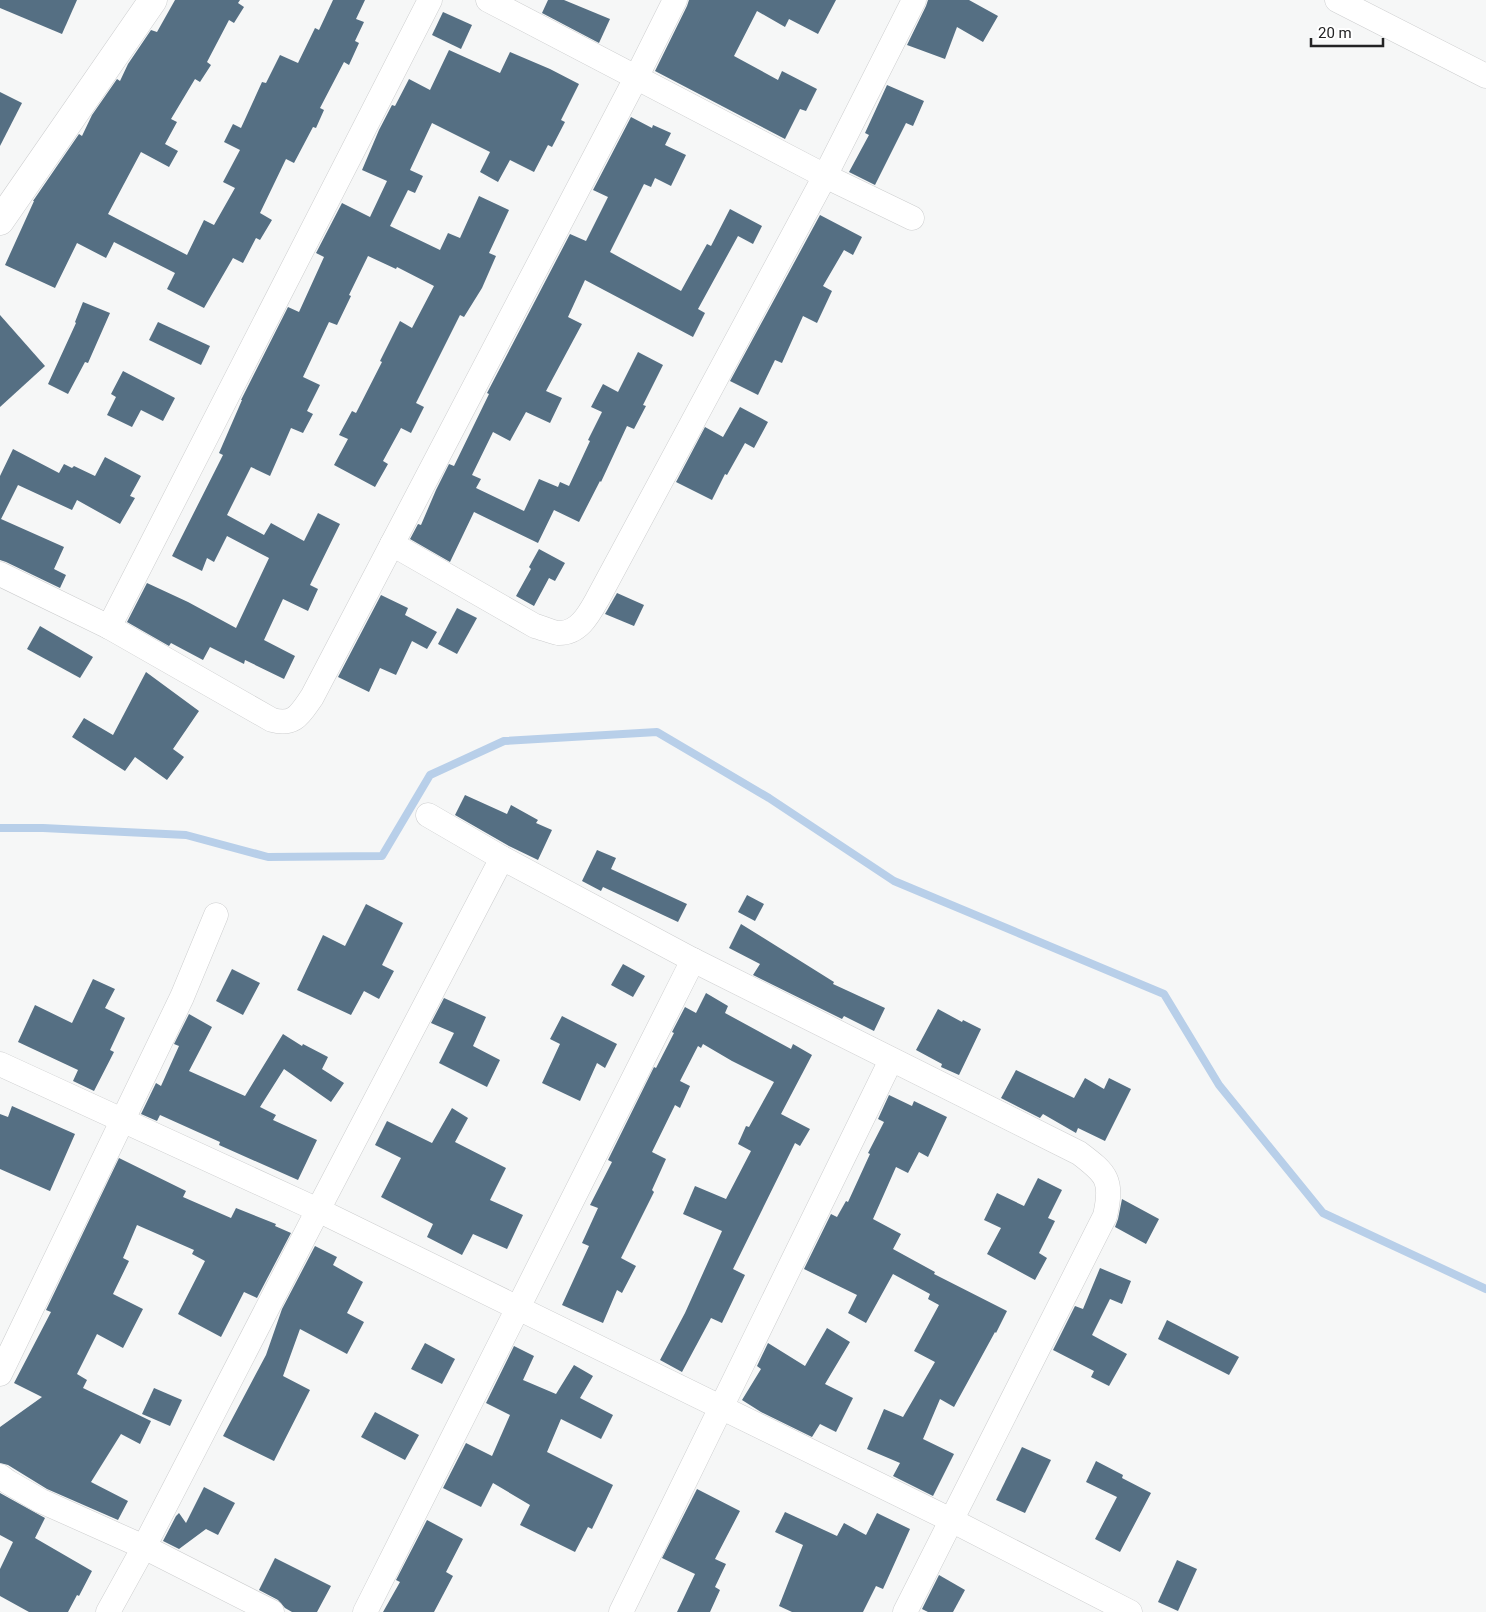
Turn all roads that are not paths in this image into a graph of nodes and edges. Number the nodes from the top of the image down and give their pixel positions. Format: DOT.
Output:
graph roads {
  1 [pos="154,0"];
  2 [pos="430,0"];
  3 [pos="488,0"];
  4 [pos="675,0"];
  5 [pos="914,0"];
  6 [pos="1338,0"];
  7 [pos="637,76"];
  8 [pos="1486,76"];
  9 [pos="825,176"];
  10 [pos="912,218"];
  11 [pos="0,221"];
  12 [pos="392,544"];
  13 [pos="0,574"];
  14 [pos="109,627"];
  15 [pos="428,815"];
  16 [pos="502,858"];
  17 [pos="216,914"];
  18 [pos="693,960"];
  19 [pos="891,1060"];
  20 [pos="0,1064"];
  21 [pos="123,1122"];
  22 [pos="318,1210"];
  23 [pos="518,1308"];
  24 [pos="0,1374"];
  25 [pos="722,1406"];
  26 [pos="0,1476"];
  27 [pos="951,1520"];
  28 [pos="144,1548"];
  29 [pos="108,1612"];
  30 [pos="272,1612"];
  31 [pos="365,1612"];
  32 [pos="621,1612"];
  33 [pos="905,1612"];
  34 [pos="1130,1612"];
  1 -- 11 [label="main road"];
  2 -- 14 [label="street"];
  3 -- 7 [label="street"];
  4 -- 7 [label="street"];
  5 -- 9 [label="street"];
  6 -- 8 [label="street"];
  7 -- 9 [label="street"];
  7 -- 12 [label="street"];
  9 -- 10 [label="street"];
  9 -- 12 [label="street"];
  12 -- 14 [label="street"];
  13 -- 14 [label="street"];
  15 -- 16 [label="street"];
  16 -- 18 [label="street"];
  16 -- 22 [label="street"];
  17 -- 21 [label="street"];
  18 -- 19 [label="street"];
  18 -- 23 [label="street"];
  19 -- 25 [label="street"];
  19 -- 27 [label="street"];
  20 -- 21 [label="street"];
  21 -- 22 [label="street"];
  21 -- 24 [label="street"];
  22 -- 23 [label="street"];
  22 -- 28 [label="street"];
  23 -- 25 [label="street"];
  23 -- 31 [label="street"];
  25 -- 27 [label="street"];
  25 -- 32 [label="street"];
  26 -- 28 [label="street"];
  27 -- 33 [label="street"];
  27 -- 34 [label="street"];
  28 -- 29 [label="street"];
  28 -- 30 [label="street"];
}
